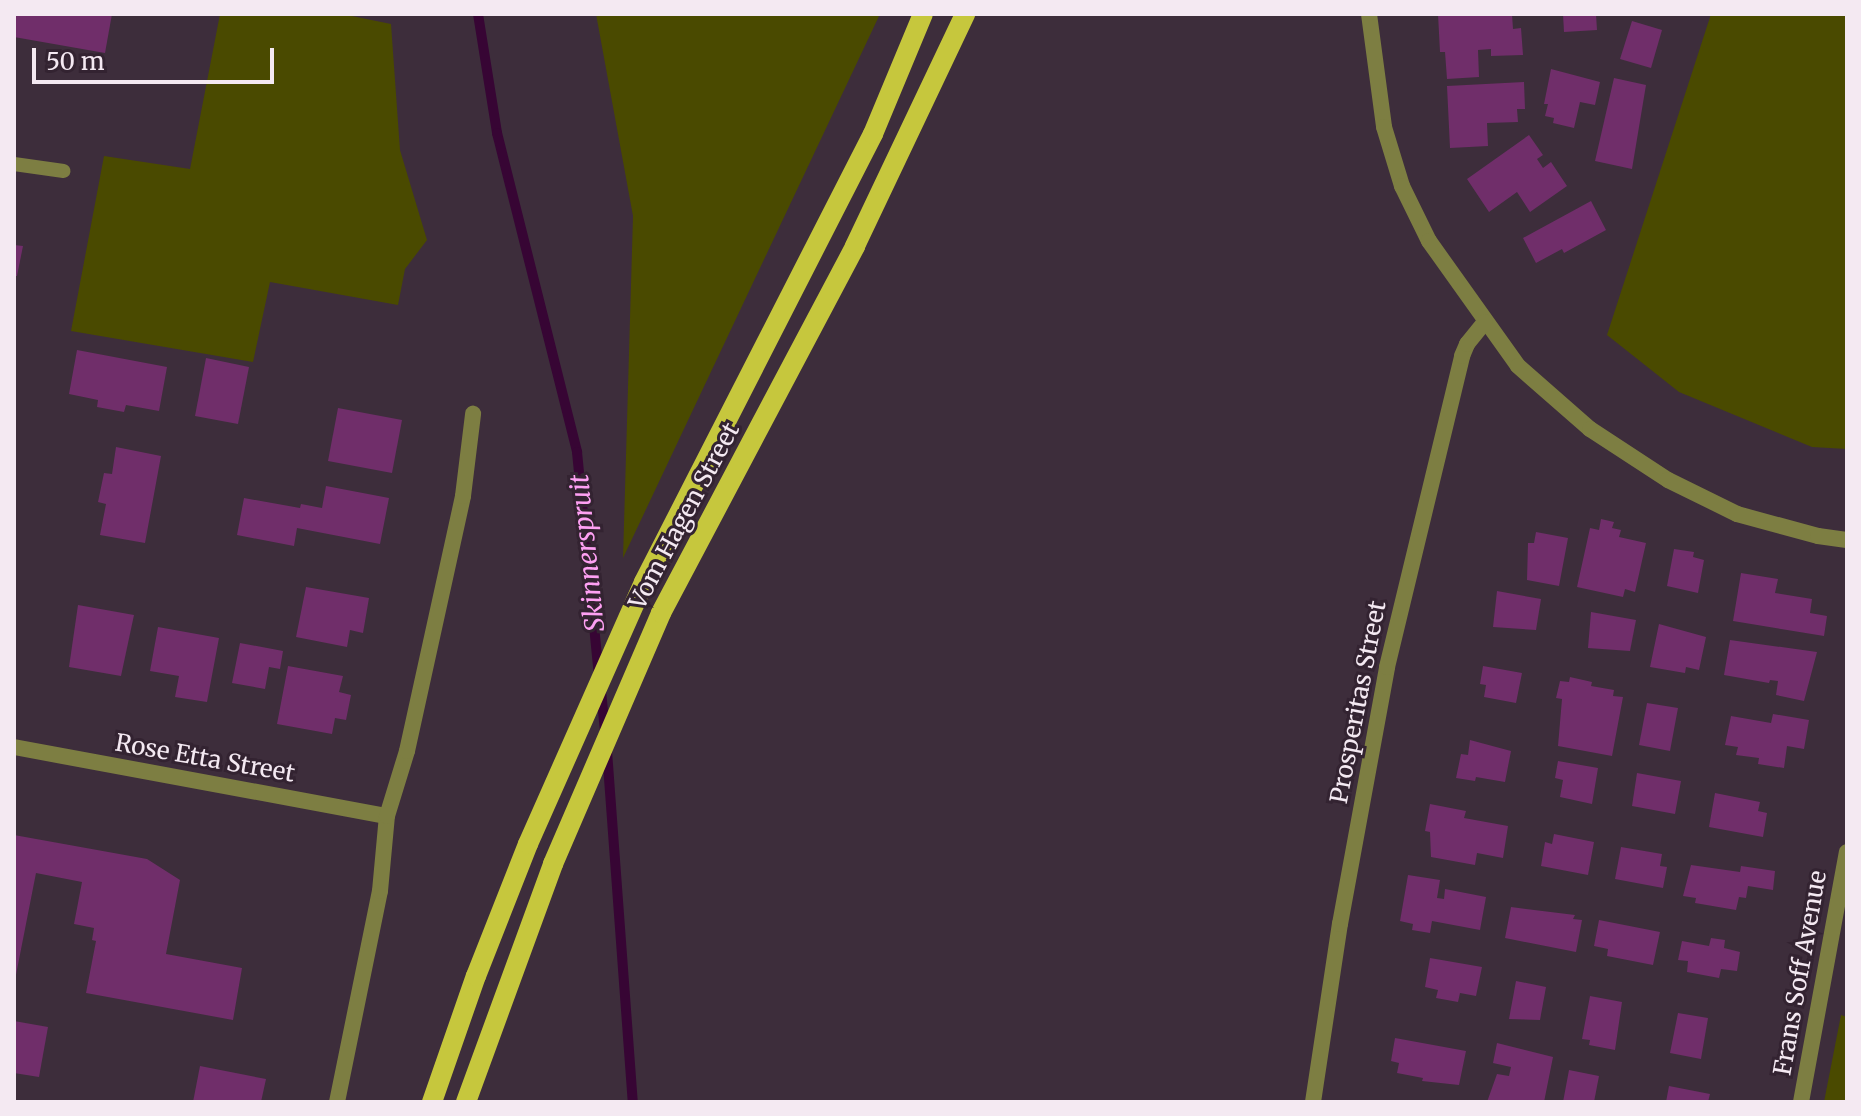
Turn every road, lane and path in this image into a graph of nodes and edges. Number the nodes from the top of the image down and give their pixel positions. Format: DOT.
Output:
graph roads {
  1 [pos="923,14"];
  2 [pos="965,14"];
  3 [pos="1369,14"];
  4 [pos="14,164"];
  5 [pos="64,171"];
  6 [pos="1485,322"];
  7 [pos="473,414"];
  8 [pos="1847,540"];
  9 [pos="14,747"];
  10 [pos="387,816"];
  11 [pos="1847,852"];
  12 [pos="1845,871"];
  13 [pos="337,1102"];
  14 [pos="432,1102"];
  15 [pos="466,1102"];
  16 [pos="1313,1102"];
  17 [pos="1801,1102"];
  1 -- 14 [label="main road, Vom Hagen Street"];
  2 -- 15 [label="main road, Vom Hagen Street"];
  3 -- 6 [label="street"];
  4 -- 5 [label="lane"];
  6 -- 8 [label="street"];
  6 -- 16 [label="street, Prosperitas Street"];
  7 -- 10 [label="street"];
  9 -- 10 [label="street, Rose Etta Street"];
  10 -- 13 [label="street"];
  11 -- 12 [label="street, Frans Soff Avenue"];
  12 -- 17 [label="street, Frans Soff Avenue"];
}
